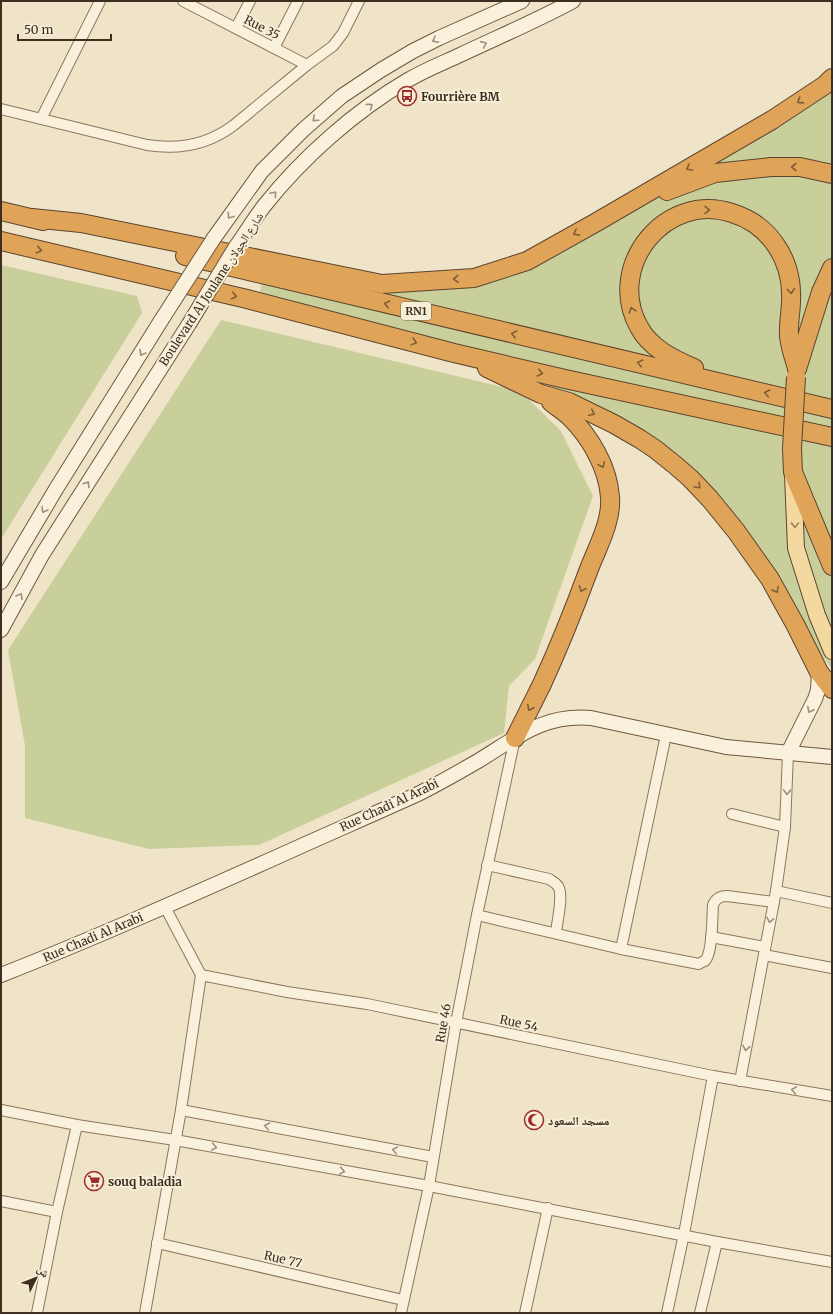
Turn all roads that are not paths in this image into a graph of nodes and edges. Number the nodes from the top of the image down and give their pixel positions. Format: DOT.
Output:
graph roads {
  1 [pos="100,1"];
  2 [pos="183,1"];
  3 [pos="250,1"];
  4 [pos="298,1"];
  5 [pos="359,1"];
  6 [pos="522,1"];
  7 [pos="573,1"];
  8 [pos="203,5"];
  9 [pos="236,28"];
  10 [pos="274,48"];
  11 [pos="307,65"];
  12 [pos="832,78"];
  13 [pos="1,109"];
  14 [pos="41,119"];
  15 [pos="832,174"];
  16 [pos="1,211"];
  17 [pos="32,218"];
  18 [pos="595,223"];
  19 [pos="1,241"];
  20 [pos="832,268"];
  21 [pos="454,352"];
  22 [pos="796,373"];
  23 [pos="739,387"];
  24 [pos="541,394"];
  25 [pos="832,409"];
  26 [pos="832,437"];
  27 [pos="792,472"];
  28 [pos="832,566"];
  29 [pos="1,582"];
  30 [pos="1,630"];
  31 [pos="832,651"];
  32 [pos="819,672"];
  33 [pos="832,689"];
  34 [pos="666,735"];
  35 [pos="515,738"];
  36 [pos="788,753"];
  37 [pos="832,757"];
  38 [pos="732,814"];
  39 [pos="785,827"];
  40 [pos="487,865"];
  41 [pos="776,891"];
  42 [pos="774,902"];
  43 [pos="832,903"];
  44 [pos="165,907"];
  45 [pos="477,915"];
  46 [pos="556,933"];
  47 [pos="711,937"];
  48 [pos="621,949"];
  49 [pos="764,951"];
  50 [pos="832,968"];
  51 [pos="1,975"];
  52 [pos="201,975"];
  53 [pos="456,1023"];
  54 [pos="713,1076"];
  55 [pos="740,1081"];
  56 [pos="832,1096"];
  57 [pos="1,1110"];
  58 [pos="181,1110"];
  59 [pos="76,1125"];
  60 [pos="176,1140"];
  61 [pos="433,1157"];
  62 [pos="429,1186"];
  63 [pos="1,1201"];
  64 [pos="548,1208"];
  65 [pos="57,1212"];
  66 [pos="684,1234"];
  67 [pos="717,1242"];
  68 [pos="157,1244"];
  69 [pos="832,1262"];
  70 [pos="403,1300"];
  71 [pos="37,1313"];
  72 [pos="144,1313"];
  73 [pos="401,1313"];
  74 [pos="525,1313"];
  75 [pos="667,1313"];
  76 [pos="700,1313"];
  1 -- 14 [label="street"];
  2 -- 8 [label="street, Rue 35"];
  3 -- 9 [label="street"];
  4 -- 10 [label="street"];
  5 -- 11 [label="street"];
  6 -- 29 [label="main road, Boulevard Al Joulane شارع الجولان, one-way, bridge"];
  30 -- 7 [label="main road, Boulevard Al Joulane شارع الجولان, one-way, bridge"];
  8 -- 9 [label="street, Rue 35"];
  9 -- 10 [label="street, Rue 35"];
  10 -- 11 [label="street, Rue 35"];
  11 -- 14 [label="street"];
  12 -- 18 [label="highway, one-way"];
  13 -- 14 [label="street"];
  15 -- 18 [label="highway, one-way"];
  16 -- 17 [label="highway, RN1"];
  18 -- 17 [label="highway, one-way"];
  23 -- 17 [label="highway, RN1, one-way"];
  19 -- 21 [label="highway, one-way"];
  20 -- 22 [label="highway"];
  21 -- 24 [label="highway"];
  21 -- 26 [label="highway, one-way"];
  23 -- 22 [label="highway, one-way"];
  22 -- 27 [label="highway, bridge"];
  25 -- 23 [label="highway, RN1, one-way"];
  24 -- 32 [label="highway, one-way"];
  24 -- 35 [label="highway, one-way"];
  27 -- 28 [label="highway"];
  27 -- 31 [label="main road, one-way"];
  32 -- 33 [label="highway"];
  32 -- 36 [label="main road, one-way"];
  34 -- 35 [label="main road, Rue Chadi Al Arabi"];
  34 -- 36 [label="main road, Rue Chadi Al Arabi"];
  34 -- 48 [label="street"];
  35 -- 40 [label="street, Rue 46"];
  35 -- 44 [label="main road, Rue Chadi Al Arabi"];
  36 -- 37 [label="main road, Rue Chadi Al Arabi"];
  36 -- 39 [label="street, one-way"];
  38 -- 39 [label="street"];
  39 -- 41 [label="street"];
  40 -- 45 [label="street, Rue 46"];
  40 -- 46 [label="street"];
  41 -- 42 [label="street"];
  41 -- 43 [label="street"];
  42 -- 47 [label="street"];
  42 -- 49 [label="street, one-way"];
  44 -- 51 [label="main road, Rue Chadi Al Arabi"];
  44 -- 52 [label="street"];
  45 -- 46 [label="street"];
  45 -- 53 [label="street, Rue 46"];
  46 -- 48 [label="street"];
  47 -- 48 [label="street"];
  47 -- 49 [label="street"];
  49 -- 50 [label="street"];
  49 -- 55 [label="street, one-way"];
  52 -- 53 [label="street, Rue 54"];
  52 -- 58 [label="street"];
  53 -- 54 [label="street, Rue 54"];
  53 -- 61 [label="street, Rue 46"];
  54 -- 55 [label="street, Rue 54"];
  54 -- 66 [label="street"];
  56 -- 55 [label="street, Rue 54, one-way"];
  57 -- 59 [label="street"];
  58 -- 60 [label="street"];
  61 -- 58 [label="street, one-way"];
  59 -- 60 [label="street"];
  59 -- 65 [label="street"];
  60 -- 62 [label="street, one-way"];
  60 -- 68 [label="street"];
  61 -- 62 [label="street, Rue 46"];
  62 -- 64 [label="street"];
  62 -- 70 [label="street, Rue 46"];
  63 -- 65 [label="street"];
  64 -- 66 [label="street"];
  64 -- 74 [label="street"];
  65 -- 71 [label="street"];
  66 -- 67 [label="street"];
  66 -- 75 [label="street"];
  67 -- 69 [label="street"];
  67 -- 76 [label="street"];
  68 -- 70 [label="street, Rue 77"];
  68 -- 72 [label="street"];
  70 -- 73 [label="street, Rue 46"];
}
